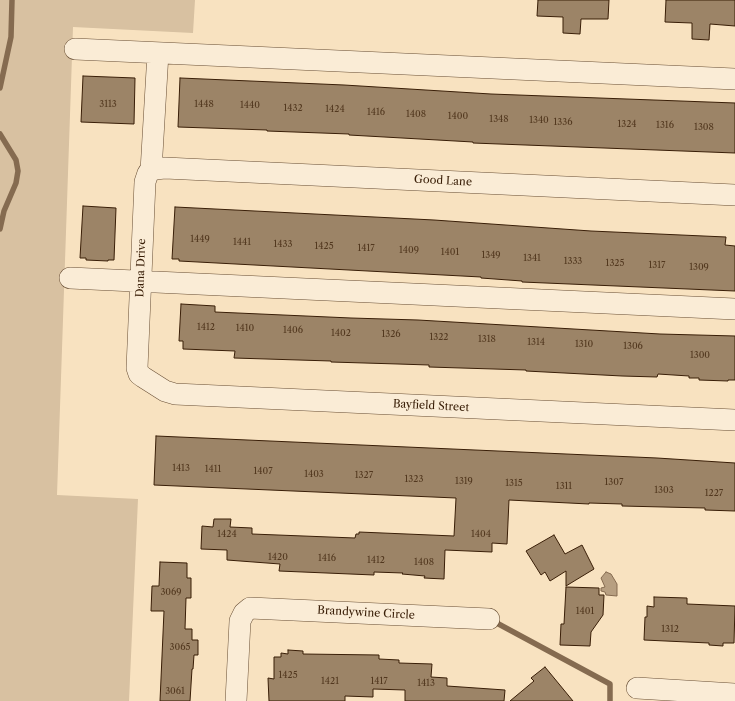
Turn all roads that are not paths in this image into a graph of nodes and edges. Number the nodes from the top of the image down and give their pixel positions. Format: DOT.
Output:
graph roads {
  1 [pos="75,49"];
  2 [pos="158,53"];
  3 [pos="735,79"];
  4 [pos="151,171"];
  5 [pos="735,195"];
  6 [pos="70,278"];
  7 [pos="140,282"];
  8 [pos="735,309"];
  9 [pos="137,368"];
  10 [pos="735,420"];
  11 [pos="489,619"];
  12 [pos="637,688"];
  13 [pos="735,694"];
  14 [pos="672,696"];
  15 [pos="236,701"];
  1 -- 2 [label="street"];
  2 -- 3 [label="street"];
  2 -- 4 [label="street, Dana Drive"];
  4 -- 5 [label="street, Good Lane"];
  4 -- 7 [label="street, Dana Drive"];
  6 -- 7 [label="street"];
  7 -- 8 [label="street"];
  7 -- 9 [label="street, Dana Drive"];
  9 -- 10 [label="street, Bayfield Street"];
  11 -- 15 [label="street, Brandywine Circle"];
  12 -- 14 [label="street"];
  13 -- 14 [label="street"];
}
